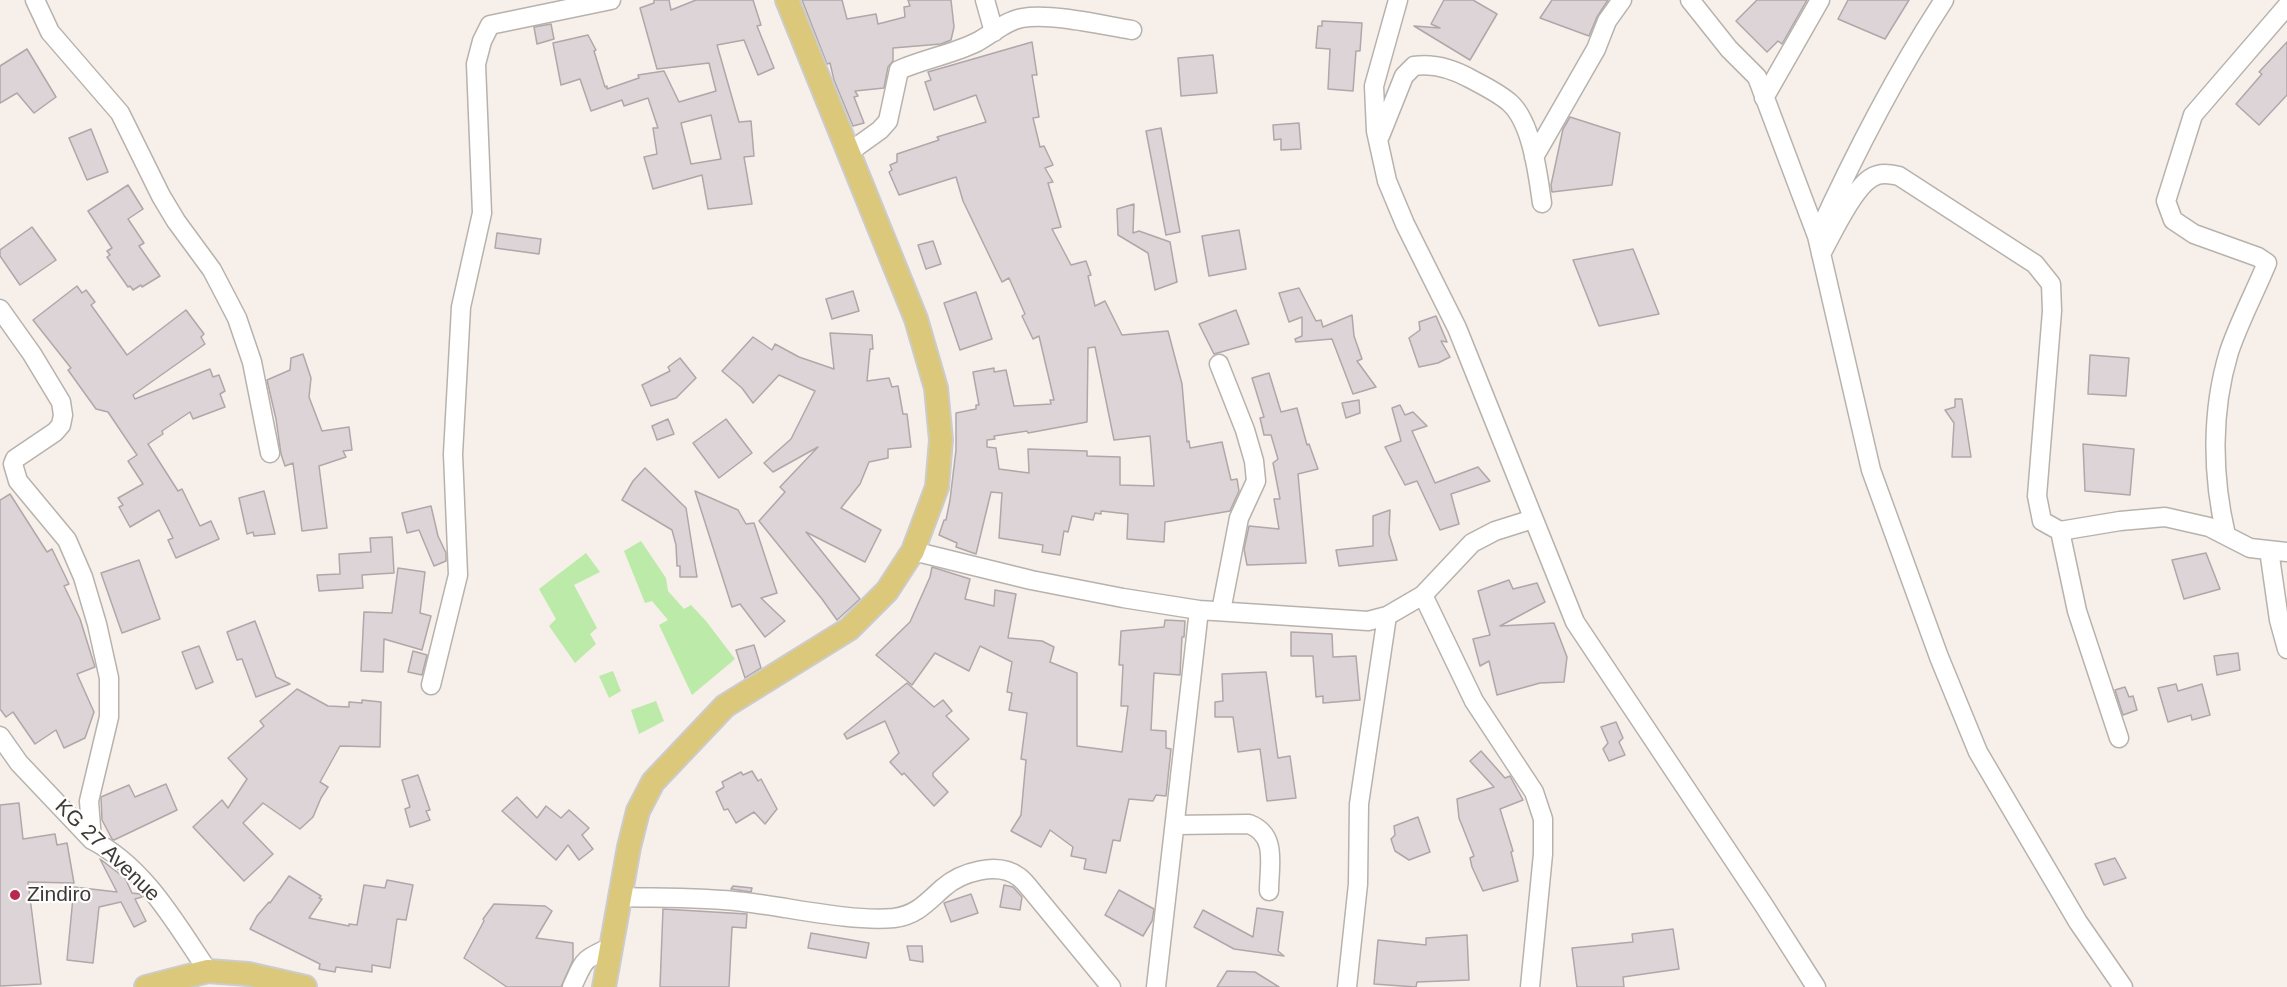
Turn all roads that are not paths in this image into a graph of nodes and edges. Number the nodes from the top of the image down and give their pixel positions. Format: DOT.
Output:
graph roads {
  1 [pos="35,0"];
  2 [pos="611,0"];
  3 [pos="787,0"];
  4 [pos="986,0"];
  5 [pos="1398,0"];
  6 [pos="1622,0"];
  7 [pos="1690,0"];
  8 [pos="1820,0"];
  9 [pos="1944,0"];
  10 [pos="2287,6"];
  11 [pos="1132,30"];
  12 [pos="994,32"];
  13 [pos="1764,98"];
  14 [pos="1378,140"];
  15 [pos="848,153"];
  16 [pos="1534,157"];
  17 [pos="1542,203"];
  18 [pos="1819,245"];
  19 [pos="0,309"];
  20 [pos="1219,364"];
  21 [pos="270,453"];
  22 [pos="1533,519"];
  23 [pos="2060,531"];
  24 [pos="2226,535"];
  25 [pos="913,551"];
  26 [pos="2278,551"];
  27 [pos="1423,595"];
  28 [pos="1199,610"];
  29 [pos="1221,611"];
  30 [pos="1388,616"];
  31 [pos="2287,649"];
  32 [pos="431,685"];
  33 [pos="0,736"];
  34 [pos="2119,738"];
  35 [pos="1175,825"];
  36 [pos="92,840"];
  37 [pos="1269,891"];
  38 [pos="621,897"];
  39 [pos="611,948"];
  40 [pos="208,971"];
  41 [pos="250,980"];
  42 [pos="146,987"];
  43 [pos="305,987"];
  44 [pos="572,987"];
  45 [pos="604,987"];
  46 [pos="1111,987"];
  47 [pos="1156,987"];
  48 [pos="1347,987"];
  49 [pos="1530,987"];
  50 [pos="1816,987"];
  51 [pos="2123,987"];
  1 -- 21 [label="street"];
  2 -- 32 [label="street"];
  3 -- 15 [label="main road"];
  4 -- 12 [label="street"];
  5 -- 14 [label="street"];
  6 -- 16 [label="street"];
  7 -- 13 [label="street"];
  8 -- 13 [label="street"];
  9 -- 18 [label="street"];
  10 -- 24 [label="street"];
  11 -- 12 [label="street"];
  12 -- 15 [label="street"];
  13 -- 18 [label="street"];
  14 -- 16 [label="street"];
  14 -- 22 [label="street"];
  15 -- 25 [label="main road"];
  16 -- 17 [label="street"];
  18 -- 23 [label="street"];
  18 -- 51 [label="street"];
  19 -- 36 [label="street"];
  20 -- 29 [label="street"];
  22 -- 27 [label="street"];
  22 -- 50 [label="street"];
  23 -- 24 [label="street"];
  23 -- 34 [label="street"];
  24 -- 26 [label="street"];
  25 -- 28 [label="street"];
  25 -- 38 [label="main road"];
  26 -- 31 [label="street"];
  27 -- 30 [label="street"];
  27 -- 49 [label="street"];
  28 -- 29 [label="street"];
  28 -- 35 [label="street"];
  29 -- 30 [label="street"];
  30 -- 48 [label="street"];
  33 -- 36 [label="street, KG 27 Avenue"];
  35 -- 37 [label="street"];
  35 -- 47 [label="street"];
  36 -- 40 [label="street, KG 27 Avenue"];
  38 -- 39 [label="main road"];
  38 -- 46 [label="street"];
  39 -- 44 [label="street"];
  39 -- 45 [label="main road"];
  40 -- 41 [label="main road"];
  40 -- 42 [label="main road"];
  41 -- 43 [label="main road"];
}
